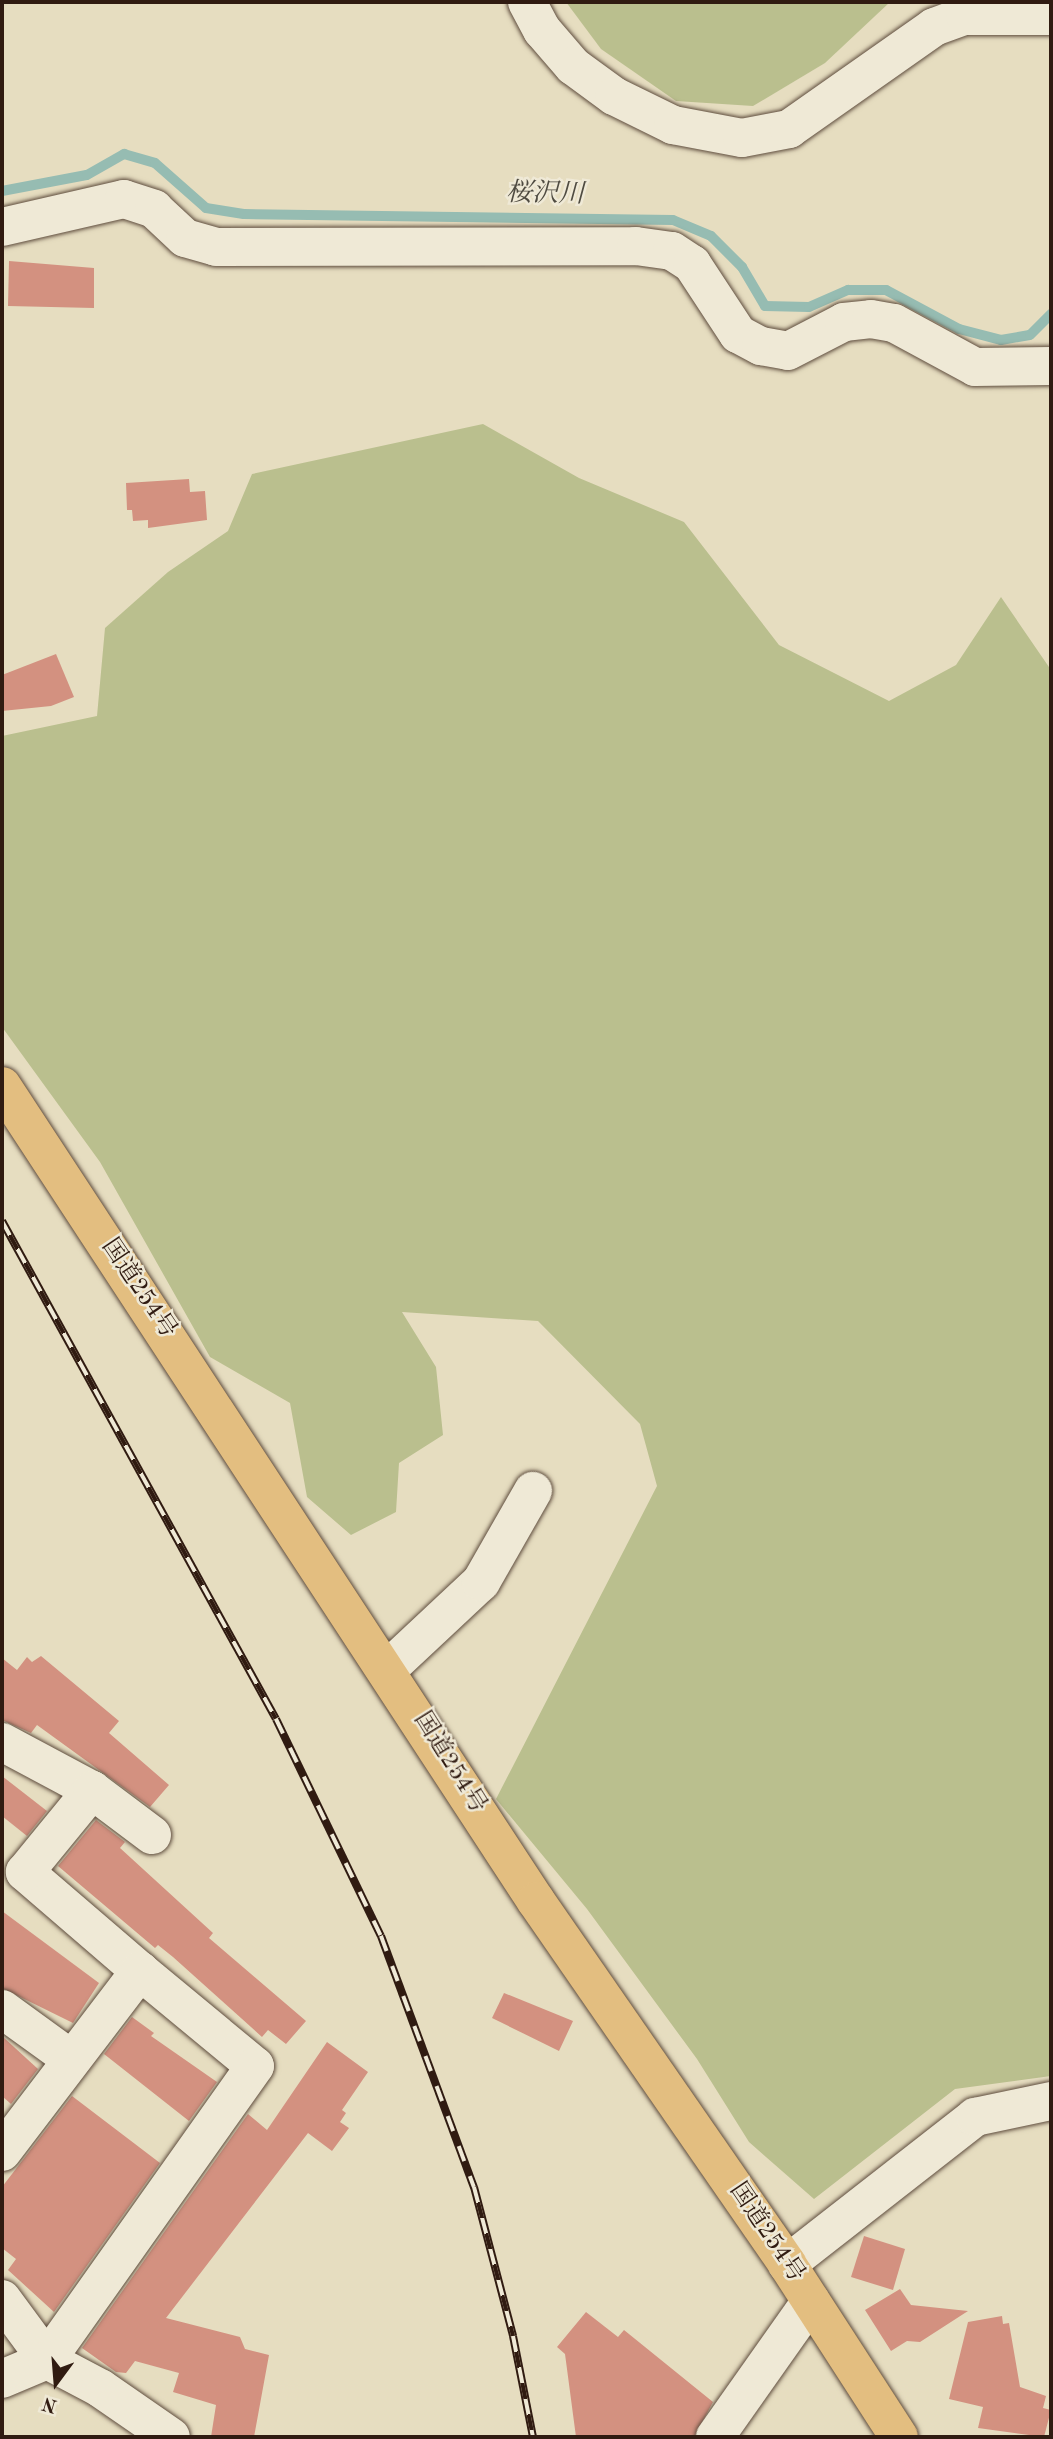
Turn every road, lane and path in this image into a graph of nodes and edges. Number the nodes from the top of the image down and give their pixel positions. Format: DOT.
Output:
graph roads {
  1 [pos="527,2"];
  2 [pos="1051,16"];
  3 [pos="2,227"];
  4 [pos="1051,366"];
  5 [pos="2,1087"];
  6 [pos="533,1491"];
  7 [pos="388,1669"];
  8 [pos="2,1742"];
  9 [pos="92,1790"];
  10 [pos="152,1835"];
  11 [pos="140,1971"];
  12 [pos="2,2009"];
  13 [pos="71,2059"];
  14 [pos="1051,2101"];
  15 [pos="2,2152"];
  16 [pos="787,2264"];
  17 [pos="2,2299"];
  18 [pos="811,2301"];
  19 [pos="47,2360"];
  20 [pos="2,2379"];
  21 [pos="172,2437"];
  22 [pos="715,2437"];
  23 [pos="899,2437"];
  1 -- 2 [label="street"];
  3 -- 4 [label="street"];
  5 -- 7 [label="highway, 国道254号"];
  6 -- 7 [label="street"];
  7 -- 16 [label="highway, 国道254号"];
  8 -- 9 [label="street"];
  9 -- 10 [label="street"];
  9 -- 11 [label="street"];
  11 -- 13 [label="street"];
  11 -- 19 [label="street"];
  12 -- 13 [label="street"];
  13 -- 15 [label="street"];
  14 -- 16 [label="street"];
  16 -- 18 [label="highway, 国道254号"];
  17 -- 19 [label="street"];
  18 -- 22 [label="street"];
  18 -- 23 [label="highway, 国道254号"];
  19 -- 20 [label="street"];
  19 -- 21 [label="street"];
}
